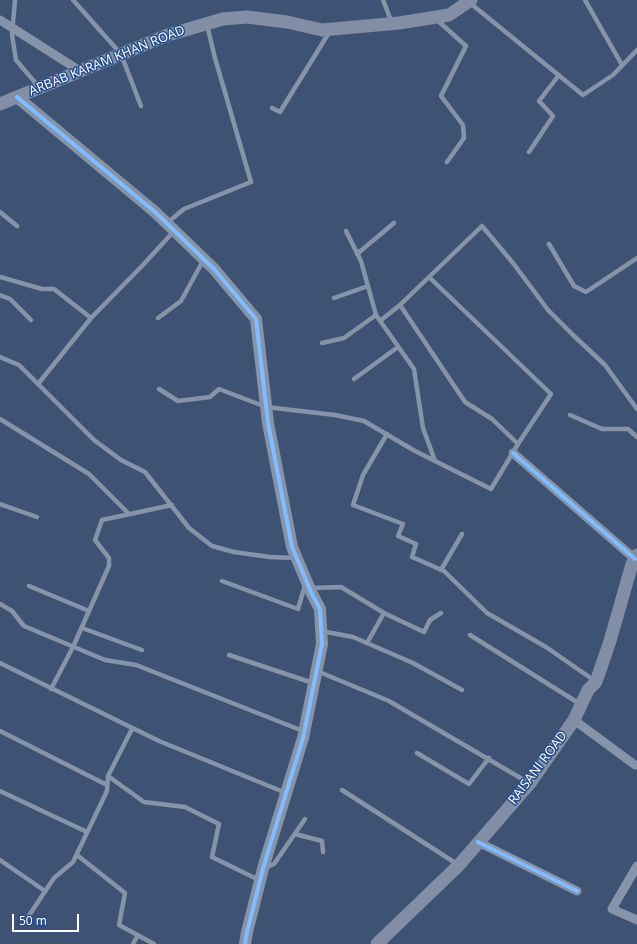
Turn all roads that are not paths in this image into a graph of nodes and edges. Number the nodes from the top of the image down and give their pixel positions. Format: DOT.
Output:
graph roads {
  1 [pos="15,0"];
  2 [pos="73,0"];
  3 [pos="383,0"];
  4 [pos="585,0"];
  5 [pos="470,1"];
  6 [pos="435,17"];
  7 [pos="0,20"];
  8 [pos="207,23"];
  9 [pos="392,24"];
  10 [pos="13,27"];
  11 [pos="331,30"];
  12 [pos="637,50"];
  13 [pos="121,54"];
  14 [pos="622,65"];
  15 [pos="80,71"];
  16 [pos="559,75"];
  17 [pos="39,88"];
  18 [pos="17,97"];
  19 [pos="0,104"];
  20 [pos="141,106"];
  21 [pos="272,108"];
  22 [pos="529,152"];
  23 [pos="447,162"];
  24 [pos="0,212"];
  25 [pos="394,223"];
  26 [pos="17,226"];
  27 [pos="170,227"];
  28 [pos="346,231"];
  29 [pos="549,244"];
  30 [pos="357,254"];
  31 [pos="637,258"];
  32 [pos="204,259"];
  33 [pos="0,277"];
  34 [pos="429,277"];
  35 [pos="368,286"];
  36 [pos="0,295"];
  37 [pos="334,298"];
  38 [pos="400,305"];
  39 [pos="376,315"];
  40 [pos="91,318"];
  41 [pos="158,318"];
  42 [pos="31,320"];
  43 [pos="380,321"];
  44 [pos="322,343"];
  45 [pos="398,347"];
  46 [pos="0,357"];
  47 [pos="354,379"];
  48 [pos="38,384"];
  49 [pos="159,389"];
  50 [pos="266,407"];
  51 [pos="637,409"];
  52 [pos="570,415"];
  53 [pos="0,419"];
  54 [pos="387,434"];
  55 [pos="637,437"];
  56 [pos="518,444"];
  57 [pos="513,453"];
  58 [pos="435,461"];
  59 [pos="0,504"];
  60 [pos="172,505"];
  61 [pos="129,514"];
  62 [pos="37,517"];
  63 [pos="462,534"];
  64 [pos="636,557"];
  65 [pos="296,558"];
  66 [pos="441,570"];
  67 [pos="222,581"];
  68 [pos="308,585"];
  69 [pos="29,586"];
  70 [pos="0,604"];
  71 [pos="89,611"];
  72 [pos="384,613"];
  73 [pos="441,613"];
  74 [pos="82,628"];
  75 [pos="322,631"];
  76 [pos="470,635"];
  77 [pos="368,643"];
  78 [pos="73,647"];
  79 [pos="142,650"];
  80 [pos="229,655"];
  81 [pos="0,663"];
  82 [pos="315,677"];
  83 [pos="596,682"];
  84 [pos="51,689"];
  85 [pos="462,690"];
  86 [pos="582,705"];
  87 [pos="574,720"];
  88 [pos="132,728"];
  89 [pos="0,731"];
  90 [pos="304,732"];
  91 [pos="417,753"];
  92 [pos="489,758"];
  93 [pos="635,765"];
  94 [pos="108,776"];
  95 [pos="530,783"];
  96 [pos="107,785"];
  97 [pos="342,790"];
  98 [pos="0,791"];
  99 [pos="286,793"];
  100 [pos="305,819"];
  101 [pos="87,832"];
  102 [pos="295,834"];
  103 [pos="478,842"];
  104 [pos="323,852"];
  105 [pos="77,855"];
  106 [pos="0,860"];
  107 [pos="459,865"];
  108 [pos="637,866"];
  109 [pos="261,875"];
  110 [pos="45,891"];
  111 [pos="577,891"];
  112 [pos="28,917"];
  113 [pos="637,920"];
  114 [pos="138,935"];
  115 [pos="133,944"];
  116 [pos="154,944"];
  117 [pos="245,944"];
  118 [pos="377,944"];
  1 -- 10 [label="lane"];
  2 -- 13 [label="lane"];
  3 -- 9 [label="lane"];
  4 -- 14 [label="lane"];
  5 -- 6 [label="main road, ARBAB KARAM KHAN ROAD"];
  5 -- 16 [label="lane"];
  6 -- 9 [label="main road, ARBAB KARAM KHAN ROAD"];
  6 -- 23 [label="lane"];
  7 -- 10 [label="street"];
  8 -- 11 [label="main road, ARBAB KARAM KHAN ROAD"];
  8 -- 13 [label="main road, ARBAB KARAM KHAN ROAD"];
  8 -- 27 [label="lane"];
  9 -- 11 [label="main road, ARBAB KARAM KHAN ROAD"];
  10 -- 15 [label="street"];
  10 -- 17 [label="lane"];
  11 -- 21 [label="lane"];
  12 -- 14 [label="lane"];
  13 -- 15 [label="main road, ARBAB KARAM KHAN ROAD"];
  13 -- 20 [label="lane"];
  14 -- 16 [label="lane"];
  15 -- 17 [label="main road, ARBAB KARAM KHAN ROAD"];
  16 -- 22 [label="lane"];
  17 -- 18 [label="main road, ARBAB KARAM KHAN ROAD"];
  18 -- 19 [label="main road, ARBAB KARAM KHAN ROAD"];
  18 -- 27 [label="street"];
  24 -- 26 [label="lane"];
  25 -- 30 [label="lane"];
  27 -- 32 [label="street"];
  27 -- 40 [label="lane"];
  28 -- 30 [label="lane"];
  29 -- 31 [label="lane"];
  30 -- 35 [label="lane"];
  32 -- 41 [label="lane"];
  32 -- 50 [label="street"];
  33 -- 40 [label="lane"];
  34 -- 38 [label="lane"];
  34 -- 51 [label="lane"];
  34 -- 56 [label="lane"];
  35 -- 37 [label="lane"];
  35 -- 39 [label="lane"];
  36 -- 42 [label="lane"];
  38 -- 43 [label="lane"];
  38 -- 56 [label="lane"];
  39 -- 43 [label="lane"];
  39 -- 44 [label="lane"];
  40 -- 48 [label="lane"];
  43 -- 45 [label="lane"];
  45 -- 47 [label="lane"];
  45 -- 58 [label="lane"];
  46 -- 48 [label="lane"];
  48 -- 60 [label="lane"];
  49 -- 50 [label="lane"];
  50 -- 54 [label="lane"];
  50 -- 65 [label="street"];
  52 -- 55 [label="lane"];
  53 -- 61 [label="lane"];
  54 -- 58 [label="lane"];
  54 -- 66 [label="lane"];
  56 -- 57 [label="lane"];
  57 -- 58 [label="lane"];
  57 -- 64 [label="street"];
  59 -- 62 [label="lane"];
  60 -- 61 [label="lane"];
  60 -- 65 [label="lane"];
  61 -- 71 [label="lane"];
  63 -- 66 [label="lane"];
  64 -- 83 [label="main road, RAISANI ROAD"];
  65 -- 68 [label="street"];
  66 -- 83 [label="lane"];
  67 -- 68 [label="lane"];
  68 -- 72 [label="lane"];
  68 -- 75 [label="street"];
  69 -- 71 [label="lane"];
  70 -- 78 [label="lane"];
  71 -- 74 [label="lane"];
  72 -- 73 [label="lane"];
  72 -- 77 [label="lane"];
  74 -- 78 [label="lane"];
  74 -- 79 [label="lane"];
  75 -- 77 [label="lane"];
  75 -- 82 [label="street"];
  76 -- 86 [label="lane"];
  77 -- 85 [label="lane"];
  78 -- 84 [label="lane"];
  78 -- 90 [label="lane"];
  80 -- 82 [label="lane"];
  81 -- 84 [label="lane"];
  82 -- 90 [label="street"];
  82 -- 92 [label="lane"];
  83 -- 86 [label="main road, RAISANI ROAD"];
  84 -- 88 [label="lane"];
  86 -- 87 [label="main road, RAISANI ROAD"];
  87 -- 93 [label="street"];
  87 -- 95 [label="main road, RAISANI ROAD"];
  88 -- 94 [label="lane"];
  88 -- 99 [label="lane"];
  89 -- 96 [label="lane"];
  90 -- 99 [label="street"];
  91 -- 92 [label="lane"];
  92 -- 95 [label="lane"];
  94 -- 96 [label="lane"];
  94 -- 109 [label="lane"];
  95 -- 103 [label="main road, RAISANI ROAD"];
  96 -- 101 [label="lane"];
  97 -- 107 [label="lane"];
  98 -- 101 [label="lane"];
  99 -- 109 [label="street"];
  100 -- 102 [label="lane"];
  101 -- 105 [label="lane"];
  102 -- 104 [label="lane"];
  102 -- 109 [label="lane"];
  103 -- 107 [label="main road, RAISANI ROAD"];
  103 -- 111 [label="street"];
  105 -- 110 [label="lane"];
  105 -- 114 [label="lane"];
  106 -- 110 [label="lane"];
  107 -- 118 [label="main road, RAISANI ROAD"];
  108 -- 113 [label="street"];
  109 -- 117 [label="street"];
  110 -- 112 [label="lane"];
  114 -- 115 [label="lane"];
  114 -- 116 [label="lane"];
}
